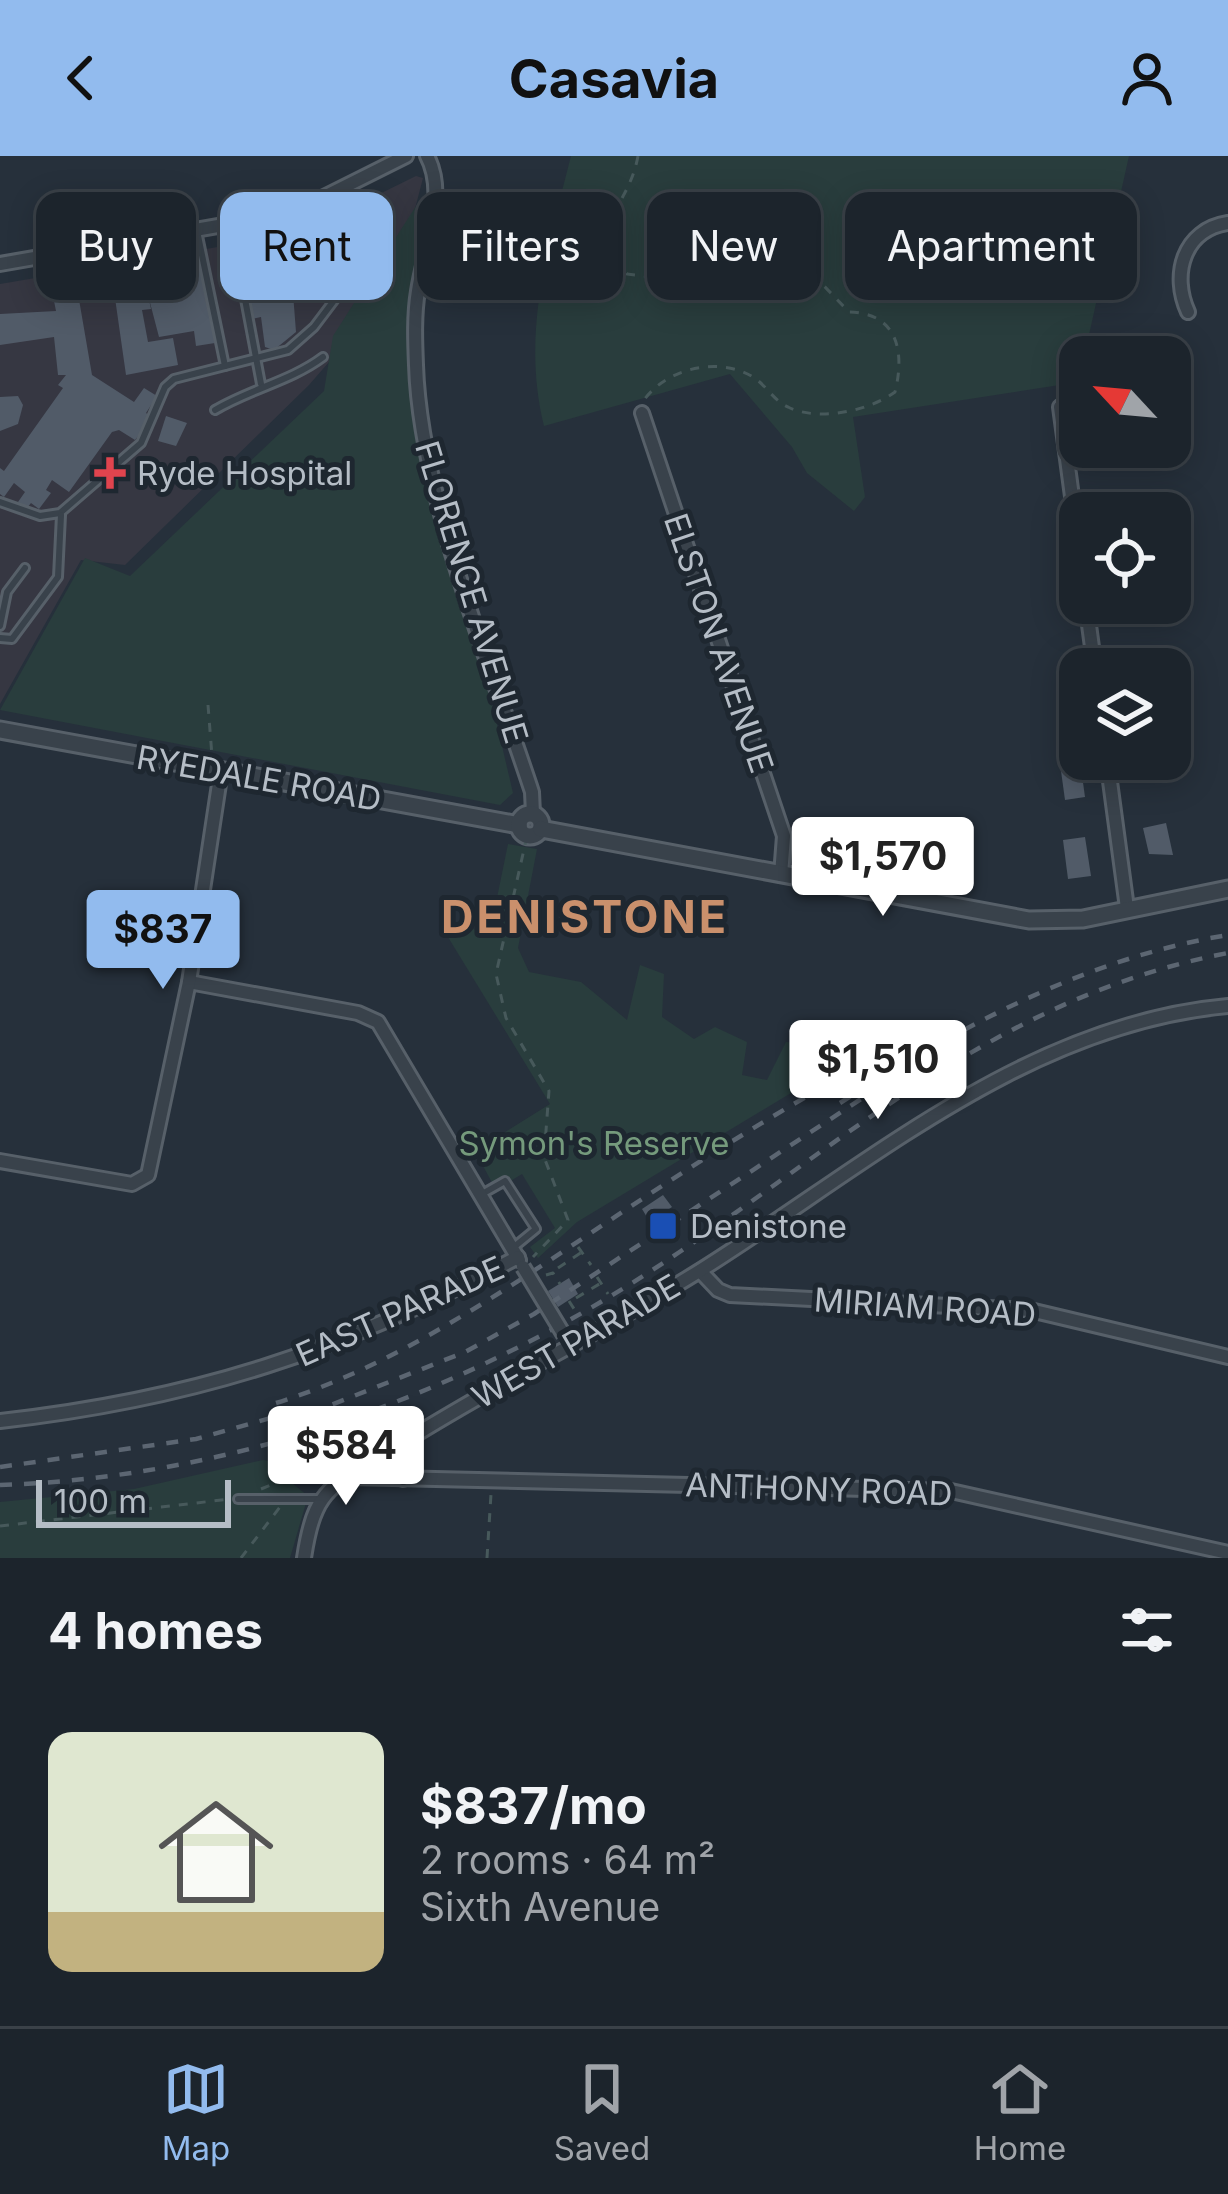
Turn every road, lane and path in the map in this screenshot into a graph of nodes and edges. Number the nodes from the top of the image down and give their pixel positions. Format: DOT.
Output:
graph roads {
  1 [pos="406,156"];
  2 [pos="427,156"];
  3 [pos="638,156"];
  4 [pos="334,192"];
  5 [pos="1228,223"];
  6 [pos="220,227"];
  7 [pos="197,230"];
  8 [pos="0,264"];
  9 [pos="245,300"];
  10 [pos="335,300"];
  11 [pos="1188,312"];
  12 [pos="322,357"];
  13 [pos="256,360"];
  14 [pos="225,366"];
  15 [pos="261,384"];
  16 [pos="215,410"];
  17 [pos="642,413"];
  18 [pos="0,502"];
  19 [pos="61,513"];
  20 [pos="25,568"];
  21 [pos="0,626"];
  22 [pos="0,638"];
  23 [pos="208,705"];
  24 [pos="0,730"];
  25 [pos="217,771"];
  26 [pos="1110,780"];
  27 [pos="530,826"];
  28 [pos="781,874"];
  29 [pos="1228,890"];
  30 [pos="1127,908"];
  31 [pos="189,982"];
  32 [pos="1228,1006"];
  33 [pos="0,1161"];
  34 [pos="482,1194"];
  35 [pos="524,1256"];
  36 [pos="591,1265"];
  37 [pos="549,1267"];
  38 [pos="558,1268"];
  39 [pos="700,1271"];
  40 [pos="560,1284"];
  41 [pos="608,1294"];
  42 [pos="576,1298"];
  43 [pos="567,1301"];
  44 [pos="576,1312"];
  45 [pos="567,1340"];
  46 [pos="1228,1357"];
  47 [pos="0,1421"];
  48 [pos="354,1456"];
  49 [pos="290,1477"];
  50 [pos="350,1478"];
  51 [pos="403,1478"];
  52 [pos="492,1480"];
  53 [pos="323,1498"];
  54 [pos="238,1499"];
  55 [pos="285,1501"];
  56 [pos="0,1526"];
  57 [pos="1228,1553"];
  58 [pos="241,1558"];
  59 [pos="304,1558"];
  60 [pos="487,1558"];
  1 -- 4 [label="street"];
  2 -- 27 [label="street, FLORENCE AVENUE"];
  3 -- 17 [label="path"];
  5 -- 11 [label="street"];
  6 -- 7 [label="street"];
  7 -- 8 [label="street"];
  7 -- 14 [label="lane"];
  9 -- 13 [label="lane"];
  10 -- 13 [label="lane"];
  12 -- 15 [label="lane"];
  13 -- 14 [label="lane"];
  13 -- 15 [label="lane"];
  14 -- 19 [label="lane"];
  15 -- 16 [label="lane"];
  17 -- 28 [label="street, ELSTON AVENUE"];
  18 -- 19 [label="lane"];
  19 -- 22 [label="lane"];
  20 -- 21 [label="lane"];
  23 -- 25 [label="path"];
  24 -- 25 [label="street, RYEDALE ROAD"];
  25 -- 27 [label="street, RYEDALE ROAD"];
  25 -- 31 [label="street"];
  26 -- 30 [label="street"];
  27 -- 28 [label="street, RYEDALE ROAD"];
  27 -- 35 [label="path"];
  28 -- 30 [label="street, RYEDALE ROAD"];
  29 -- 30 [label="street, RYEDALE ROAD"];
  31 -- 33 [label="street"];
  31 -- 34 [label="street"];
  32 -- 39 [label="street, WEST PARADE"];
  34 -- 35 [label="street"];
  34 -- 35 [label="lane"];
  35 -- 45 [label="street, bridge"];
  35 -- 47 [label="street, EAST PARADE"];
  36 -- 38 [label="path"];
  37 -- 40 [label="path"];
  39 -- 45 [label="street, WEST PARADE"];
  39 -- 46 [label="street, MIRIAM ROAD"];
  41 -- 42 [label="path"];
  43 -- 44 [label="path"];
  45 -- 51 [label="street, WEST PARADE"];
  48 -- 50 [label="lane"];
  49 -- 54 [label="path"];
  50 -- 51 [label="street, ANTHONY ROAD"];
  50 -- 53 [label="street"];
  51 -- 52 [label="street, ANTHONY ROAD"];
  52 -- 57 [label="street, ANTHONY ROAD"];
  52 -- 60 [label="path"];
  53 -- 55 [label="lane"];
  53 -- 59 [label="street"];
  54 -- 55 [label="lane"];
  54 -- 56 [label="path"];
  55 -- 58 [label="path"];
}
